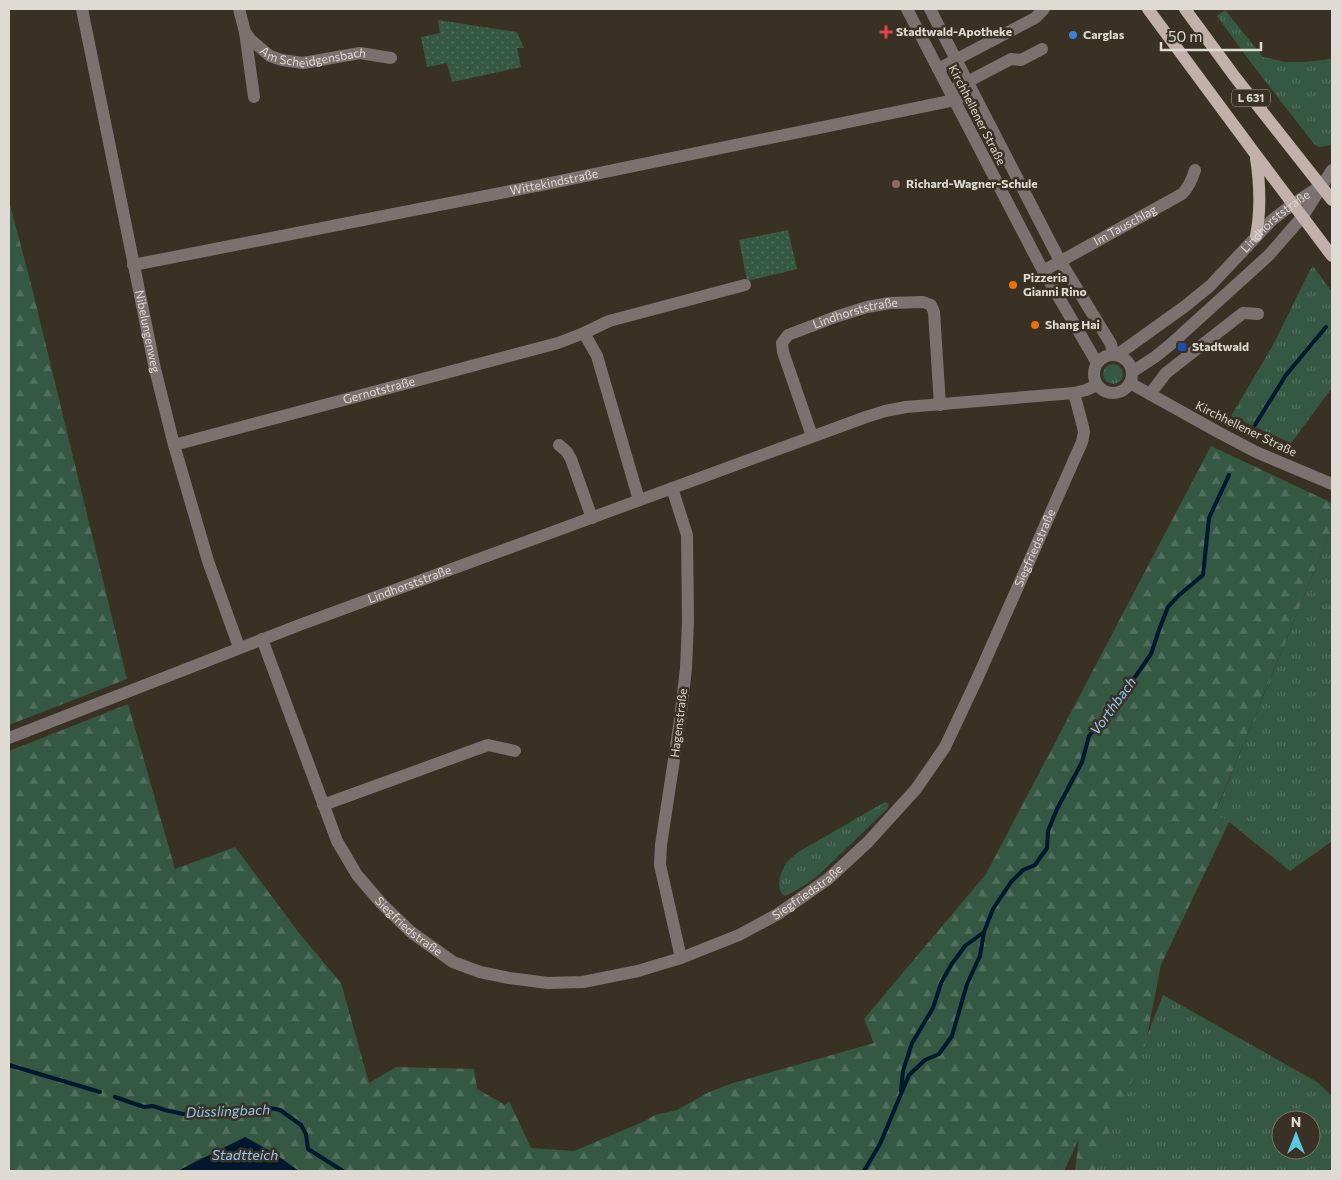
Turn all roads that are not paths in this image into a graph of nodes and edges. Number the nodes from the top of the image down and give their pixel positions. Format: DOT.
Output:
graph roads {
  1 [pos="82,9"];
  2 [pos="239,9"];
  3 [pos="908,9"];
  4 [pos="930,9"];
  5 [pos="1044,9"];
  6 [pos="1148,9"];
  7 [pos="1184,9"];
  8 [pos="245,32"];
  9 [pos="1042,49"];
  10 [pos="391,58"];
  11 [pos="955,60"];
  12 [pos="938,69"];
  13 [pos="970,88"];
  14 [pos="952,96"];
  15 [pos="254,97"];
  16 [pos="1256,155"];
  17 [pos="1195,170"];
  18 [pos="1332,170"];
  19 [pos="1322,185"];
  20 [pos="1332,200"];
  21 [pos="1293,204"];
  22 [pos="1303,216"];
  23 [pos="1256,236"];
  24 [pos="1332,256"];
  25 [pos="1060,261"];
  26 [pos="133,265"];
  27 [pos="1043,271"];
  28 [pos="745,285"];
  29 [pos="1258,314"];
  30 [pos="584,333"];
  31 [pos="1115,355"];
  32 [pos="1098,363"];
  33 [pos="1131,378"];
  34 [pos="1097,385"];
  35 [pos="1074,393"];
  36 [pos="1150,394"];
  37 [pos="940,405"];
  38 [pos="812,436"];
  39 [pos="174,445"];
  40 [pos="559,445"];
  41 [pos="1332,484"];
  42 [pos="672,488"];
  43 [pos="639,500"];
  44 [pos="592,518"];
  45 [pos="262,639"];
  46 [pos="239,647"];
  47 [pos="9,738"];
  48 [pos="515,752"];
  49 [pos="323,805"];
  50 [pos="681,958"];
  1 -- 26 [label="street, Nibelungenweg"];
  2 -- 8 [label="street, Am Scheidgensbach"];
  3 -- 12 [label="street, Kirchhellener Straße"];
  4 -- 11 [label="street, Kirchhellener Straße"];
  5 -- 11 [label="street"];
  6 -- 16 [label="main road, L 631"];
  7 -- 19 [label="main road, L 631"];
  8 -- 10 [label="street, Am Scheidgensbach"];
  8 -- 15 [label="street, Am Scheidgensbach"];
  9 -- 13 [label="street, Wittekindstraße"];
  11 -- 12 [label="street"];
  11 -- 13 [label="street, Kirchhellener Straße"];
  12 -- 14 [label="street, Kirchhellener Straße"];
  13 -- 14 [label="street, Wittekindstraße"];
  13 -- 25 [label="street, Kirchhellener Straße"];
  14 -- 26 [label="street, Wittekindstraße"];
  14 -- 27 [label="street, Kirchhellener Straße"];
  16 -- 21 [label="main road, L 631"];
  16 -- 23 [label="main road"];
  17 -- 25 [label="street, Im Tauschlag"];
  18 -- 19 [label="street"];
  19 -- 20 [label="main road, L 631"];
  19 -- 21 [label="street, Lindhorststraße"];
  19 -- 22 [label="street, Lindhorststraße"];
  21 -- 22 [label="main road, L 631"];
  21 -- 23 [label="street, Lindhorststraße"];
  22 -- 24 [label="main road, L 631"];
  22 -- 33 [label="street, Lindhorststraße"];
  23 -- 31 [label="street, Lindhorststraße"];
  25 -- 27 [label="street, Im Tauschlag"];
  25 -- 31 [label="street, Kirchhellener Straße"];
  26 -- 39 [label="street, Nibelungenweg"];
  27 -- 32 [label="street, Kirchhellener Straße"];
  28 -- 30 [label="street, Gernotstraße"];
  29 -- 36 [label="street"];
  30 -- 39 [label="street, Gernotstraße"];
  30 -- 43 [label="street"];
  31 -- 32 [label="street"];
  31 -- 33 [label="street"];
  32 -- 34 [label="street"];
  33 -- 34 [label="street"];
  33 -- 36 [label="street, Kirchhellener Straße"];
  34 -- 35 [label="street, Lindhorststraße"];
  35 -- 37 [label="street, Lindhorststraße"];
  35 -- 50 [label="street, Siegfriedstraße"];
  36 -- 41 [label="street, Kirchhellener Straße"];
  37 -- 38 [label="street, Lindhorststraße"];
  37 -- 38 [label="street, Lindhorststraße"];
  38 -- 42 [label="street, Lindhorststraße"];
  39 -- 46 [label="street, Nibelungenweg"];
  40 -- 44 [label="street"];
  42 -- 43 [label="street, Lindhorststraße"];
  42 -- 50 [label="street, Hagenstraße"];
  43 -- 44 [label="street, Lindhorststraße"];
  44 -- 45 [label="street, Lindhorststraße"];
  45 -- 46 [label="street, Lindhorststraße"];
  45 -- 49 [label="street, Siegfriedstraße"];
  46 -- 47 [label="street, Lindhorststraße"];
  48 -- 49 [label="street"];
  49 -- 50 [label="street, Siegfriedstraße"];
}
